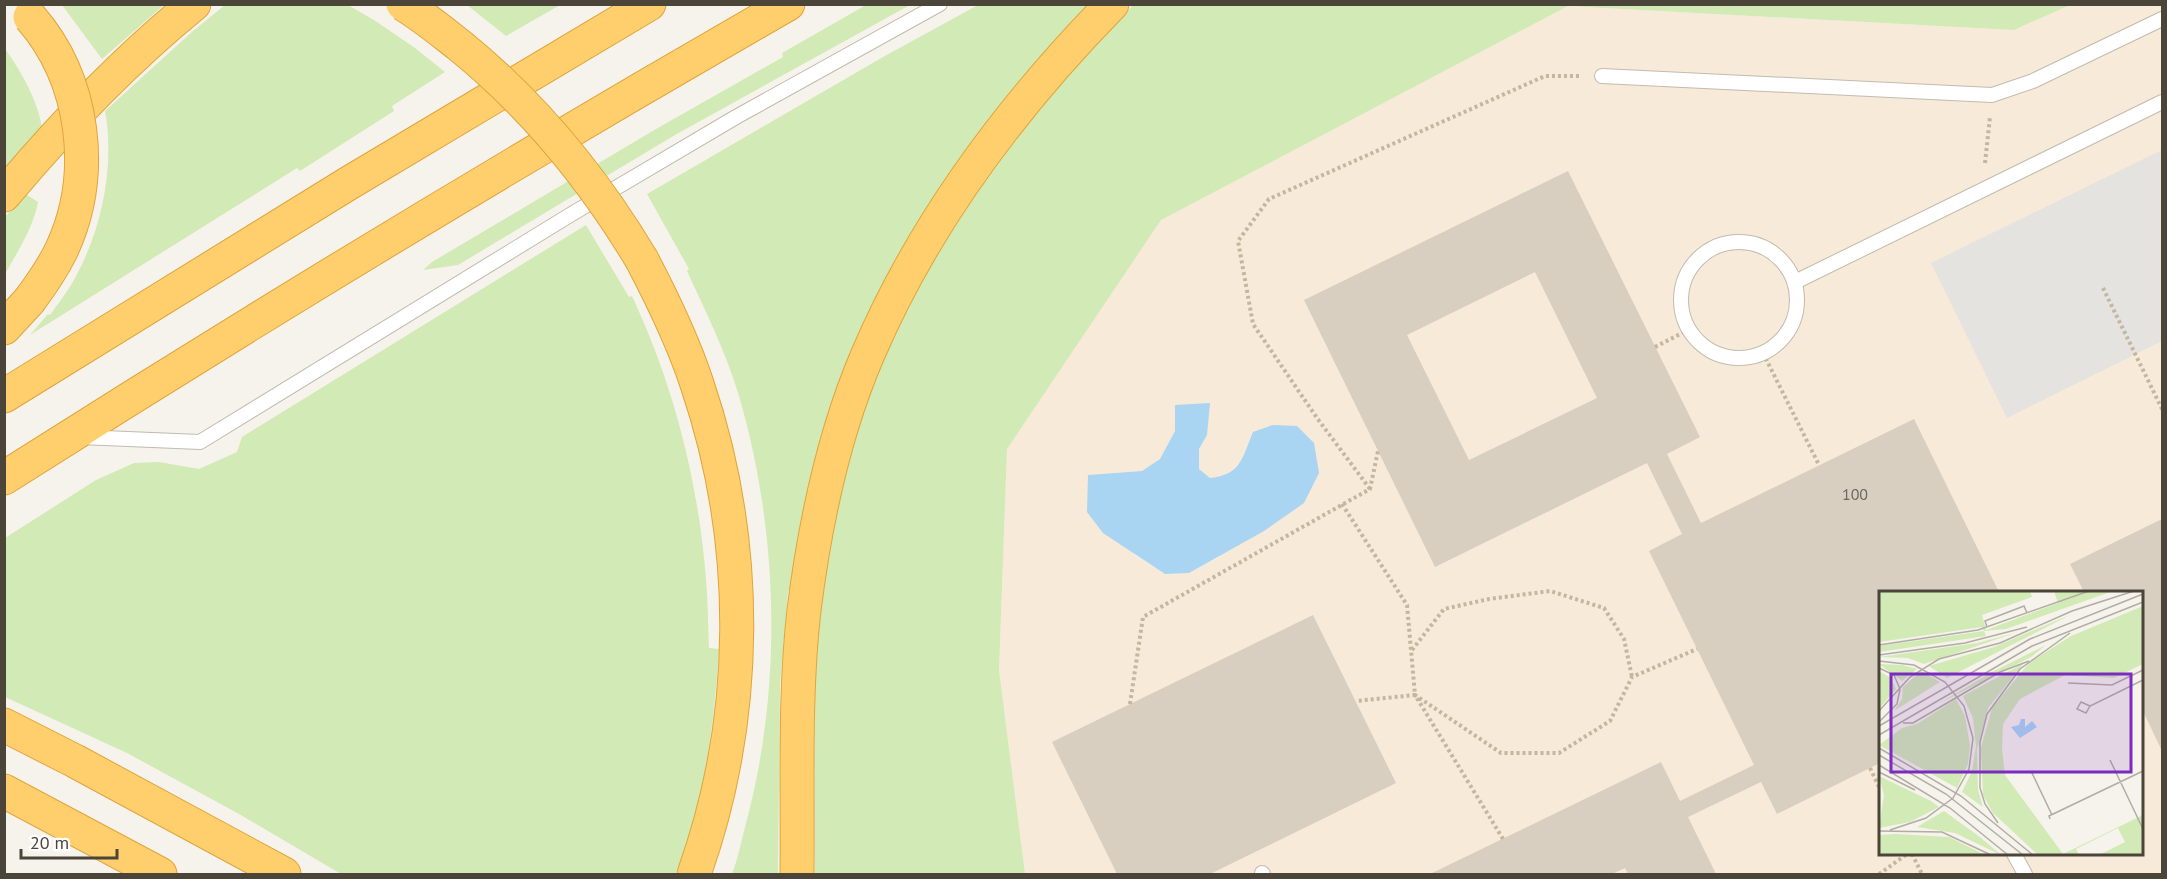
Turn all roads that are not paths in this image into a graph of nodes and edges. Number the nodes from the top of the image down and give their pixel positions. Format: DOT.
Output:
graph roads {
  1 [pos="194,4"];
  2 [pos="403,4"];
  3 [pos="649,4"];
  4 [pos="788,4"];
  5 [pos="940,4"];
  6 [pos="1112,4"];
  7 [pos="25,11"];
  8 [pos="2163,19"];
  9 [pos="1602,76"];
  10 [pos="2163,102"];
  11 [pos="4,195"];
  12 [pos="1795,282"];
  13 [pos="4,328"];
  14 [pos="4,396"];
  15 [pos="69,437"];
  16 [pos="4,478"];
  17 [pos="4,725"];
  18 [pos="4,791"];
  19 [pos="2015,855"];
  20 [pos="160,874"];
  21 [pos="284,874"];
  22 [pos="694,874"];
  23 [pos="797,874"];
  24 [pos="2025,874"];
  1 -- 11 [label="highway"];
  2 -- 22 [label="highway, bridge"];
  3 -- 14 [label="highway"];
  4 -- 15 [label="highway"];
  5 -- 15 [label="lane"];
  6 -- 23 [label="highway"];
  7 -- 13 [label="highway, bridge"];
  8 -- 9 [label="lane"];
  10 -- 12 [label="lane"];
  12 -- 12 [label="lane"];
  15 -- 16 [label="highway"];
  17 -- 21 [label="highway"];
  18 -- 20 [label="highway"];
  19 -- 24 [label="lane"];
}
